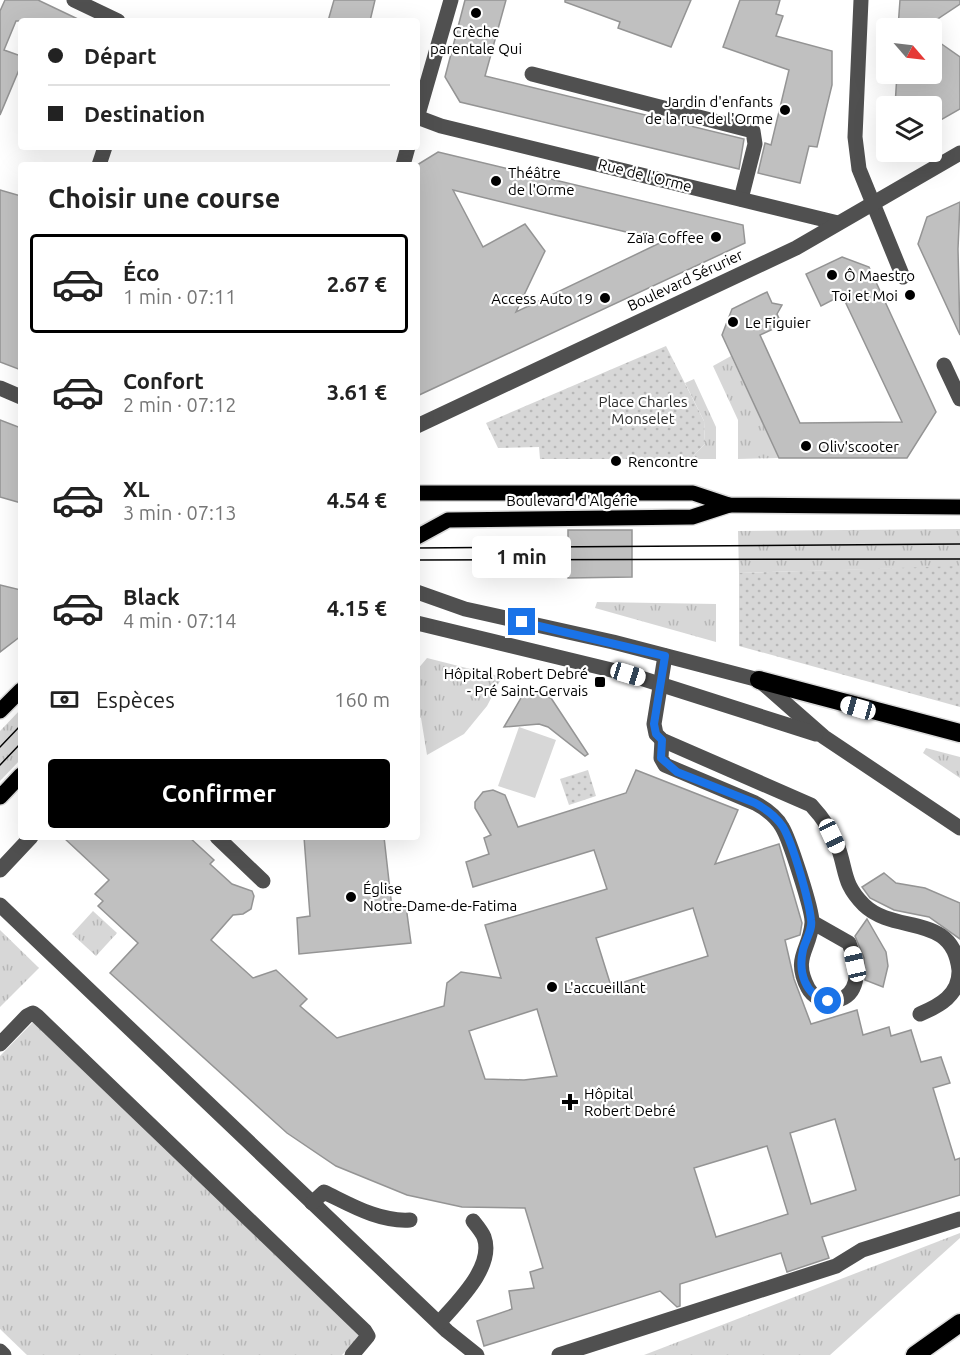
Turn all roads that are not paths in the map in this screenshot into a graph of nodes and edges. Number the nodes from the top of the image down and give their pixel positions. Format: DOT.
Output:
graph roads {
  1 [pos="74,0"];
  2 [pos="451,0"];
  3 [pos="861,0"];
  4 [pos="112,18"];
  5 [pos="532,74"];
  6 [pos="420,108"];
  7 [pos="420,119"];
  8 [pos="960,153"];
  9 [pos="741,199"];
  10 [pos="872,204"];
  11 [pos="838,223"];
  12 [pos="903,277"];
  13 [pos="944,365"];
  14 [pos="0,388"];
  15 [pos="18,396"];
  16 [pos="960,399"];
  17 [pos="420,425"];
  18 [pos="420,493"];
  19 [pos="729,505"];
  20 [pos="960,507"];
  21 [pos="420,535"];
  22 [pos="420,593"];
  23 [pos="420,624"];
  24 [pos="665,656"];
  25 [pos="759,680"];
  26 [pos="659,683"];
  27 [pos="18,693"];
  28 [pos="0,711"];
  29 [pos="960,733"];
  30 [pos="824,737"];
  31 [pos="662,740"];
  32 [pos="18,778"];
  33 [pos="0,797"];
  34 [pos="960,828"];
  35 [pos="28,840"];
  36 [pos="220,840"];
  37 [pos="0,870"];
  38 [pos="264,881"];
  39 [pos="0,905"];
  40 [pos="812,922"];
  41 [pos="920,1014"];
  42 [pos="0,1044"];
  43 [pos="312,1203"];
  44 [pos="960,1219"];
  45 [pos="410,1220"];
  46 [pos="473,1221"];
  47 [pos="439,1323"];
  48 [pos="960,1323"];
  49 [pos="0,1351"];
  50 [pos="4,1355"];
  51 [pos="352,1355"];
  52 [pos="477,1355"];
  53 [pos="559,1355"];
  54 [pos="915,1355"];
  1 -- 4 [label="street"];
  2 -- 6 [label="street"];
  3 -- 10 [label="street"];
  5 -- 9 [label="street"];
  7 -- 9 [label="street, Rue de l'Orme"];
  8 -- 10 [label="street, Boulevard Sérurier"];
  9 -- 11 [label="street, Rue de l'Orme"];
  10 -- 11 [label="street, Boulevard Sérurier"];
  10 -- 12 [label="street"];
  11 -- 17 [label="street, Boulevard Sérurier"];
  13 -- 16 [label="street"];
  14 -- 15 [label="street"];
  18 -- 19 [label="main road, Boulevard d'Algérie"];
  19 -- 20 [label="main road, Boulevard d'Algérie"];
  19 -- 21 [label="main road, Boulevard d'Algérie"];
  22 -- 24 [label="street"];
  23 -- 26 [label="street"];
  24 -- 25 [label="street"];
  24 -- 26 [label="street"];
  25 -- 29 [label="highway"];
  25 -- 30 [label="street"];
  26 -- 30 [label="street"];
  26 -- 31 [label="street"];
  27 -- 28 [label="main road"];
  30 -- 34 [label="street"];
  31 -- 40 [label="street"];
  31 -- 41 [label="street"];
  32 -- 33 [label="main road"];
  35 -- 37 [label="street"];
  36 -- 38 [label="street"];
  39 -- 43 [label="street"];
  40 -- 40 [label="street"];
  42 -- 51 [label="street"];
  43 -- 45 [label="street"];
  43 -- 47 [label="street"];
  44 -- 53 [label="street"];
  46 -- 47 [label="street"];
  47 -- 52 [label="street"];
  48 -- 54 [label="highway"];
  49 -- 50 [label="street"];
}
